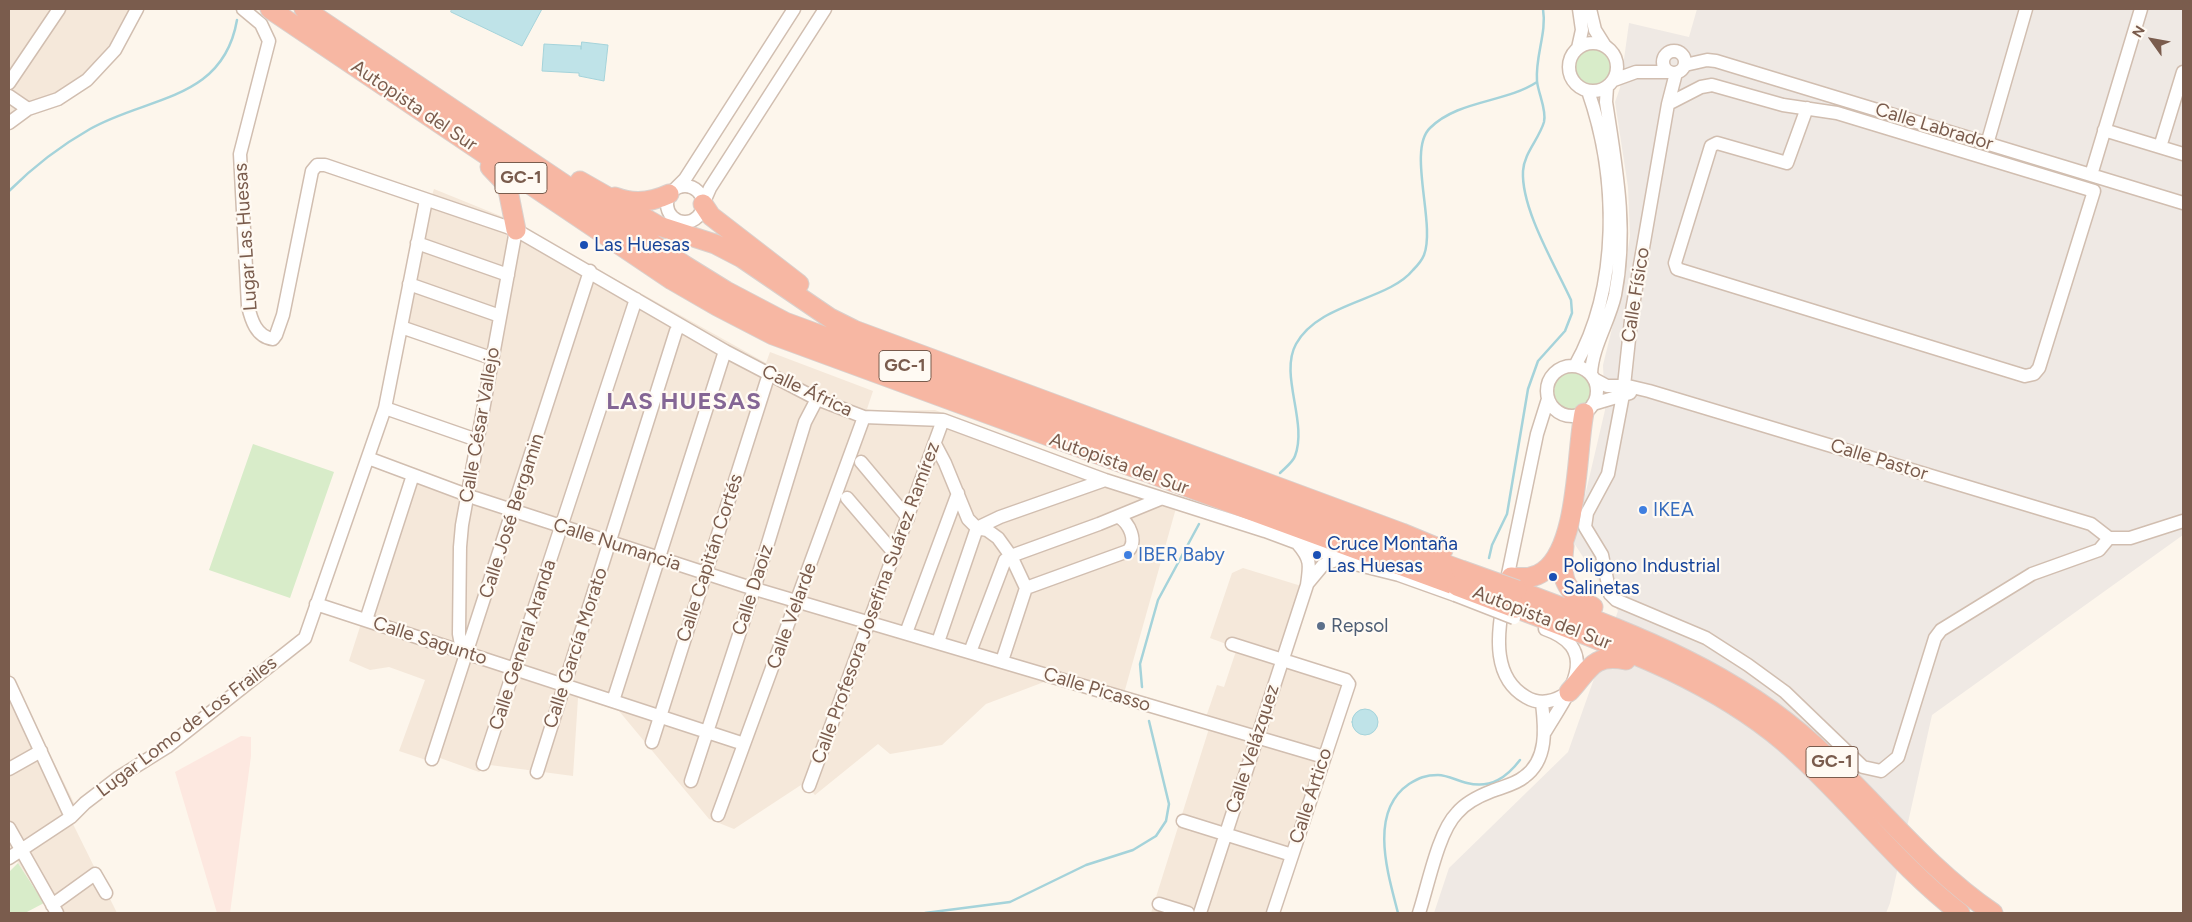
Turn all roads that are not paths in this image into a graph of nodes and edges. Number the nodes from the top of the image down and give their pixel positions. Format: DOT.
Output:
graph roads {
  1 [pos="59,9"];
  2 [pos="137,9"];
  3 [pos="242,9"];
  4 [pos="270,9"];
  5 [pos="304,9"];
  6 [pos="794,9"];
  7 [pos="825,9"];
  8 [pos="1579,9"];
  9 [pos="1590,9"];
  10 [pos="2026,9"];
  11 [pos="2141,9"];
  12 [pos="1605,46"];
  13 [pos="327,48"];
  14 [pos="1578,48"];
  15 [pos="1615,56"];
  16 [pos="1662,59"];
  17 [pos="1676,70"];
  18 [pos="1642,72"];
  19 [pos="2183,72"];
  20 [pos="9,83"];
  21 [pos="1611,84"];
  22 [pos="1588,91"];
  23 [pos="9,96"];
  24 [pos="1668,104"];
  25 [pos="1808,108"];
  26 [pos="28,110"];
  27 [pos="458,112"];
  28 [pos="9,122"];
  29 [pos="2104,130"];
  30 [pos="1987,144"];
  31 [pos="2160,147"];
  32 [pos="2183,154"];
  33 [pos="325,165"];
  34 [pos="2091,175"];
  35 [pos="577,180"];
  36 [pos="672,191"];
  37 [pos="426,200"];
  38 [pos="2183,203"];
  39 [pos="703,204"];
  40 [pos="516,230"];
  41 [pos="417,243"];
  42 [pos="590,271"];
  43 [pos="508,275"];
  44 [pos="409,284"];
  45 [pos="636,299"];
  46 [pos="500,316"];
  47 [pos="680,326"];
  48 [pos="401,327"];
  49 [pos="854,330"];
  50 [pos="724,351"];
  51 [pos="492,358"];
  52 [pos="1626,365"];
  53 [pos="1575,366"];
  54 [pos="771,376"];
  55 [pos="1592,377"];
  56 [pos="1623,390"];
  57 [pos="1643,390"];
  58 [pos="1548,398"];
  59 [pos="817,399"];
  60 [pos="385,408"];
  61 [pos="1577,411"];
  62 [pos="864,417"];
  63 [pos="943,420"];
  64 [pos="1537,434"];
  65 [pos="477,440"];
  66 [pos="935,444"];
  67 [pos="368,458"];
  68 [pos="861,462"];
  69 [pos="413,476"];
  70 [pos="1155,477"];
  71 [pos="1105,480"];
  72 [pos="958,493"];
  73 [pos="467,496"];
  74 [pos="848,498"];
  75 [pos="1160,499"];
  76 [pos="1137,509"];
  77 [pos="514,511"];
  78 [pos="1238,515"];
  79 [pos="1119,516"];
  80 [pos="908,518"];
  81 [pos="2183,521"];
  82 [pos="1128,526"];
  83 [pos="562,527"];
  84 [pos="977,528"];
  85 [pos="1265,531"];
  86 [pos="1566,533"];
  87 [pos="2109,538"];
  88 [pos="610,542"];
  89 [pos="1298,544"];
  90 [pos="895,554"];
  91 [pos="1011,556"];
  92 [pos="658,558"];
  93 [pos="1339,559"];
  94 [pos="705,573"];
  95 [pos="1400,576"];
  96 [pos="1459,578"];
  97 [pos="1307,585"];
  98 [pos="1026,588"];
  99 [pos="754,589"];
  100 [pos="1514,594"];
  101 [pos="797,602"];
  102 [pos="316,604"];
  103 [pos="1593,607"];
  104 [pos="366,620"];
  105 [pos="460,621"];
  106 [pos="870,623"];
  107 [pos="475,629"];
  108 [pos="906,633"];
  109 [pos="1556,633"];
  110 [pos="459,634"];
  111 [pos="1648,640"];
  112 [pos="938,642"];
  113 [pos="1232,644"];
  114 [pos="444,646"];
  115 [pos="970,652"];
  116 [pos="467,653"];
  117 [pos="1282,659"];
  118 [pos="1626,660"];
  119 [pos="1002,661"];
  120 [pos="514,670"];
  121 [pos="564,685"];
  122 [pos="10,688"];
  123 [pos="1568,692"];
  124 [pos="613,701"];
  125 [pos="1542,702"];
  126 [pos="660,716"];
  127 [pos="707,732"];
  128 [pos="1545,732"];
  129 [pos="1257,737"];
  130 [pos="652,742"];
  131 [pos="1784,742"];
  132 [pos="744,744"];
  133 [pos="41,751"];
  134 [pos="1324,757"];
  135 [pos="432,759"];
  136 [pos="484,764"];
  137 [pos="9,769"];
  138 [pos="537,772"];
  139 [pos="691,781"];
  140 [pos="809,786"];
  141 [pos="718,815"];
  142 [pos="71,817"];
  143 [pos="1184,821"];
  144 [pos="9,828"];
  145 [pos="1226,834"];
  146 [pos="20,850"];
  147 [pos="1292,855"];
  148 [pos="9,858"];
  149 [pos="106,893"];
  150 [pos="1159,904"];
  151 [pos="55,909"];
  152 [pos="1188,913"];
  153 [pos="1200,913"];
  154 [pos="1273,913"];
  155 [pos="1419,913"];
  156 [pos="1960,913"];
  157 [pos="1993,913"];
  1 -- 20 [label="street"];
  2 -- 26 [label="street"];
  3 -- 33 [label="street, Lugar Las Huesas"];
  4 -- 13 [label="highway, Autopista del Sur / GC-1"];
  5 -- 27 [label="highway, Autopista del Sur / GC-1"];
  6 -- 36 [label="street"];
  7 -- 39 [label="street"];
  8 -- 14 [label="street"];
  9 -- 12 [label="street"];
  10 -- 30 [label="street"];
  11 -- 29 [label="street"];
  12 -- 14 [label="street"];
  12 -- 15 [label="street"];
  13 -- 40 [label="highway"];
  13 -- 70 [label="highway, Autopista del Sur / GC-1"];
  14 -- 22 [label="street"];
  15 -- 18 [label="street"];
  15 -- 21 [label="street"];
  16 -- 17 [label="street"];
  16 -- 17 [label="street"];
  16 -- 18 [label="street"];
  17 -- 18 [label="street, Calle Labrador"];
  17 -- 24 [label="street, Calle Físico"];
  17 -- 30 [label="street, Calle Labrador"];
  18 -- 21 [label="street"];
  19 -- 31 [label="street"];
  21 -- 22 [label="street"];
  21 -- 55 [label="street"];
  22 -- 53 [label="street"];
  23 -- 26 [label="street"];
  24 -- 25 [label="street"];
  24 -- 52 [label="street, Calle Físico"];
  25 -- 25 [label="street"];
  26 -- 28 [label="street"];
  27 -- 35 [label="highway"];
  27 -- 96 [label="highway, Autopista del Sur / GC-1"];
  29 -- 31 [label="street"];
  29 -- 34 [label="street"];
  30 -- 34 [label="street, Calle Labrador"];
  31 -- 32 [label="street"];
  33 -- 37 [label="street, Calle África"];
  34 -- 38 [label="street, Calle Labrador"];
  35 -- 36 [label="highway"];
  35 -- 49 [label="highway"];
  36 -- 39 [label="street"];
  36 -- 39 [label="street"];
  37 -- 40 [label="street, Calle África"];
  37 -- 41 [label="street"];
  39 -- 49 [label="highway"];
  40 -- 42 [label="street, Calle África"];
  40 -- 43 [label="street, Calle César Vallejo"];
  41 -- 43 [label="street"];
  41 -- 44 [label="street"];
  42 -- 45 [label="street, Calle África"];
  42 -- 77 [label="street, Calle José Bergamin"];
  43 -- 46 [label="street, Calle César Vallejo"];
  44 -- 46 [label="street"];
  44 -- 48 [label="street"];
  45 -- 47 [label="street, Calle África"];
  45 -- 83 [label="street, Calle General Aranda"];
  46 -- 51 [label="street, Calle César Vallejo"];
  47 -- 50 [label="street, Calle África"];
  47 -- 88 [label="street, Calle García Morato"];
  48 -- 51 [label="street"];
  48 -- 60 [label="street"];
  49 -- 96 [label="highway"];
  50 -- 54 [label="street, Calle África"];
  50 -- 92 [label="street"];
  51 -- 65 [label="street, Calle César Vallejo"];
  52 -- 56 [label="street, Calle Físico"];
  52 -- 57 [label="street"];
  53 -- 55 [label="street"];
  53 -- 58 [label="street"];
  54 -- 59 [label="street, Calle África"];
  54 -- 94 [label="street, Calle Capitán Cortés"];
  55 -- 56 [label="street, Calle Pastor"];
  55 -- 61 [label="street"];
  56 -- 57 [label="street, Calle Pastor"];
  56 -- 61 [label="street, Calle Pastor"];
  56 -- 87 [label="street, Calle Físico"];
  57 -- 87 [label="street, Calle Pastor"];
  58 -- 61 [label="street"];
  58 -- 64 [label="street"];
  59 -- 62 [label="street, Calle África"];
  59 -- 99 [label="street, Calle Daoiz"];
  60 -- 65 [label="street"];
  60 -- 67 [label="street"];
  61 -- 64 [label="street"];
  61 -- 86 [label="highway"];
  62 -- 63 [label="street, Calle África"];
  62 -- 101 [label="street, Calle Velarde"];
  63 -- 66 [label="street, Calle Profesora Josefina Suárez Ramírez"];
  63 -- 71 [label="street, Calle África"];
  64 -- 125 [label="street"];
  65 -- 73 [label="street, Calle César Vallejo"];
  66 -- 72 [label="street"];
  66 -- 80 [label="street, Calle Profesora Josefina Suárez Ramírez"];
  67 -- 69 [label="street, Calle Numancia"];
  67 -- 102 [label="street"];
  68 -- 80 [label="street"];
  69 -- 73 [label="street, Calle Numancia"];
  69 -- 104 [label="street"];
  70 -- 78 [label="highway"];
  70 -- 96 [label="highway, Autopista del Sur / GC-1"];
  71 -- 75 [label="street, Calle África"];
  71 -- 84 [label="street"];
  72 -- 84 [label="street"];
  72 -- 108 [label="street"];
  73 -- 77 [label="street, Calle Numancia"];
  73 -- 105 [label="street, Calle César Vallejo"];
  74 -- 90 [label="street"];
  75 -- 76 [label="street"];
  75 -- 85 [label="street, Calle África"];
  76 -- 79 [label="street"];
  76 -- 82 [label="street"];
  77 -- 83 [label="street, Calle Numancia"];
  77 -- 107 [label="street, Calle José Bergamin"];
  78 -- 85 [label="highway"];
  78 -- 95 [label="highway"];
  79 -- 82 [label="street"];
  79 -- 91 [label="street"];
  80 -- 90 [label="street, Calle Profesora Josefina Suárez Ramírez"];
  81 -- 87 [label="street"];
  82 -- 98 [label="street"];
  83 -- 88 [label="street, Calle Numancia"];
  83 -- 120 [label="street, Calle General Aranda"];
  84 -- 91 [label="street"];
  84 -- 112 [label="street"];
  85 -- 89 [label="street, Calle África"];
  86 -- 100 [label="highway"];
  86 -- 103 [label="highway"];
  88 -- 92 [label="street, Calle Numancia"];
  88 -- 121 [label="street, Calle García Morato"];
  89 -- 93 [label="street, Calle África"];
  89 -- 97 [label="street, Calle Velázquez"];
  90 -- 106 [label="street, Calle Profesora Josefina Suárez Ramírez"];
  91 -- 98 [label="street"];
  91 -- 115 [label="street"];
  92 -- 94 [label="street, Calle Numancia"];
  92 -- 124 [label="street"];
  93 -- 95 [label="street, Calle África"];
  93 -- 97 [label="street, Calle Velázquez"];
  94 -- 99 [label="street, Calle Numancia"];
  94 -- 126 [label="street, Calle Capitán Cortés"];
  95 -- 96 [label="street, Calle África"];
  96 -- 100 [label="highway, Autopista del Sur / GC-1, bridge"];
  96 -- 100 [label="street, Calle África, bridge"];
  97 -- 117 [label="street, Calle Velázquez"];
  98 -- 119 [label="street"];
  99 -- 101 [label="street, Calle Numancia"];
  99 -- 127 [label="street, Calle Daoiz"];
  100 -- 103 [label="highway"];
  100 -- 109 [label="street, Calle África"];
  100 -- 111 [label="highway, Autopista del Sur / GC-1"];
  100 -- 131 [label="highway, Autopista del Sur / GC-1"];
  101 -- 106 [label="street, Calle Numancia"];
  101 -- 132 [label="street, Calle Velarde"];
  102 -- 104 [label="street, Calle Sagunto"];
  102 -- 142 [label="street, Lugar Lomo de Los Frailes"];
  103 -- 111 [label="highway"];
  104 -- 114 [label="street, Calle Sagunto"];
  105 -- 107 [label="street"];
  105 -- 110 [label="street, Calle César Vallejo"];
  106 -- 108 [label="street, Calle Picasso"];
  106 -- 140 [label="street, Calle Profesora Josefina Suárez Ramírez"];
  107 -- 116 [label="street, Calle José Bergamin"];
  108 -- 112 [label="street, Calle Picasso"];
  109 -- 118 [label="highway"];
  109 -- 123 [label="street"];
  110 -- 114 [label="street"];
  110 -- 116 [label="street, Calle César Vallejo"];
  111 -- 157 [label="highway, Autopista del Sur / GC-1"];
  112 -- 115 [label="street, Calle Picasso"];
  113 -- 117 [label="street"];
  114 -- 116 [label="street, Calle Sagunto"];
  115 -- 119 [label="street, Calle Picasso"];
  116 -- 120 [label="street, Calle Sagunto"];
  116 -- 135 [label="street, Calle José Bergamin"];
  117 -- 129 [label="street, Calle Velázquez"];
  117 -- 134 [label="street, Calle Ártico"];
  118 -- 123 [label="highway"];
  118 -- 131 [label="highway"];
  119 -- 129 [label="street, Calle Picasso"];
  120 -- 121 [label="street, Calle Sagunto"];
  120 -- 136 [label="street, Calle General Aranda"];
  121 -- 124 [label="street, Calle Sagunto"];
  121 -- 138 [label="street, Calle García Morato"];
  122 -- 133 [label="street"];
  123 -- 125 [label="street"];
  123 -- 128 [label="street"];
  124 -- 126 [label="street, Calle Sagunto"];
  125 -- 128 [label="street"];
  126 -- 127 [label="street, Calle Sagunto"];
  126 -- 130 [label="street, Calle Capitán Cortés"];
  127 -- 132 [label="street, Calle Sagunto"];
  127 -- 139 [label="street, Calle Daoiz"];
  128 -- 155 [label="street"];
  129 -- 134 [label="street, Calle Picasso"];
  129 -- 145 [label="street, Calle Velázquez"];
  131 -- 156 [label="highway, Autopista del Sur / GC-1"];
  132 -- 141 [label="street, Calle Velarde"];
  133 -- 137 [label="street"];
  133 -- 142 [label="street"];
  134 -- 147 [label="street, Calle Ártico"];
  142 -- 146 [label="street, Lugar Lomo de Los Frailes"];
  143 -- 145 [label="street"];
  144 -- 146 [label="street"];
  145 -- 147 [label="street"];
  145 -- 153 [label="street, Calle Velázquez"];
  146 -- 148 [label="street, Lugar Lomo de Los Frailes"];
  146 -- 151 [label="street"];
  147 -- 154 [label="street, Calle Ártico"];
  149 -- 151 [label="street"];
  150 -- 152 [label="street"];
}
